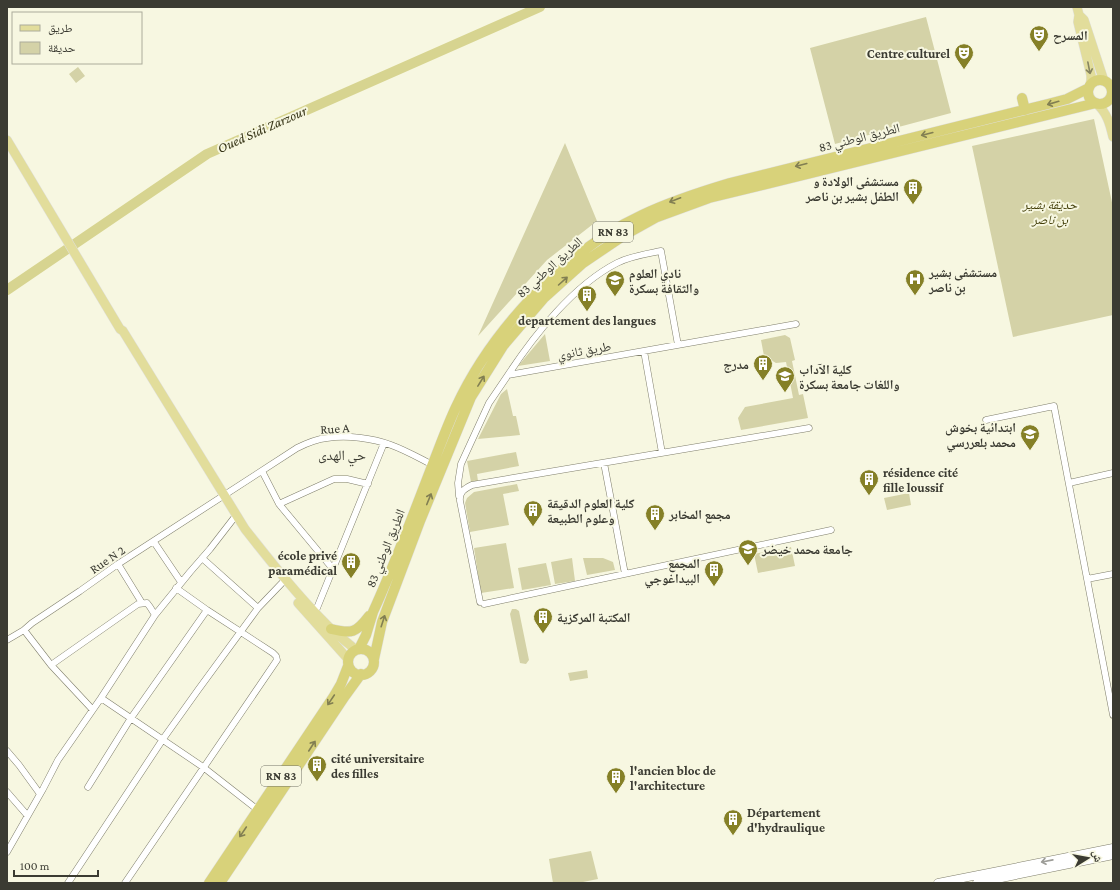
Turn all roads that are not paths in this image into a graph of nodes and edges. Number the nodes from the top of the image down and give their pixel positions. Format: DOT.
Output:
graph roads {
  1 [pos="1078,11"];
  2 [pos="1089,87"];
  3 [pos="1110,90"];
  4 [pos="1022,98"];
  5 [pos="1097,104"];
  6 [pos="1025,110"];
  7 [pos="1113,137"];
  8 [pos="7,140"];
  9 [pos="796,324"];
  10 [pos="678,345"];
  11 [pos="644,351"];
  12 [pos="508,375"];
  13 [pos="986,420"];
  14 [pos="809,428"];
  15 [pos="384,443"];
  16 [pos="662,453"];
  17 [pos="604,463"];
  18 [pos="433,465"];
  19 [pos="262,471"];
  20 [pos="1113,473"];
  21 [pos="1069,483"];
  22 [pos="368,484"];
  23 [pos="223,496"];
  24 [pos="459,496"];
  25 [pos="279,504"];
  26 [pos="234,518"];
  27 [pos="831,530"];
  28 [pos="154,542"];
  29 [pos="202,558"];
  30 [pos="118,564"];
  31 [pos="333,569"];
  32 [pos="625,574"];
  33 [pos="1113,574"];
  34 [pos="1087,579"];
  35 [pos="181,582"];
  36 [pos="282,583"];
  37 [pos="176,588"];
  38 [pos="142,603"];
  39 [pos="258,608"];
  40 [pos="207,610"];
  41 [pos="373,612"];
  42 [pos="315,613"];
  43 [pos="155,615"];
  44 [pos="332,629"];
  45 [pos="24,630"];
  46 [pos="241,631"];
  47 [pos="7,640"];
  48 [pos="357,649"];
  49 [pos="374,659"];
  50 [pos="348,662"];
  51 [pos="51,665"];
  52 [pos="362,674"];
  53 [pos="1113,675"];
  54 [pos="1106,676"];
  55 [pos="101,698"];
  56 [pos="92,710"];
  57 [pos="1113,715"];
  58 [pos="131,718"];
  59 [pos="163,739"];
  60 [pos="7,750"];
  61 [pos="203,767"];
  62 [pos="88,787"];
  63 [pos="7,792"];
  64 [pos="40,794"];
  65 [pos="258,810"];
  66 [pos="27,816"];
  67 [pos="1113,848"];
  68 [pos="7,852"];
  69 [pos="1113,855"];
  70 [pos="68,883"];
  71 [pos="125,883"];
  72 [pos="209,883"];
  73 [pos="220,883"];
  74 [pos="938,883"];
  75 [pos="977,883"];
  1 -- 2 [label="main road, one-way"];
  1 -- 3 [label="main road"];
  2 -- 3 [label="highway"];
  2 -- 5 [label="highway"];
  2 -- 6 [label="highway, الطريق الوطني 83 / RN 83, one-way"];
  3 -- 5 [label="highway"];
  4 -- 6 [label="highway"];
  5 -- 7 [label="main road"];
  49 -- 5 [label="highway, الطريق الوطني 83 / RN 83, one-way"];
  6 -- 18 [label="highway, الطريق الوطني 83 / RN 83, one-way"];
  8 -- 23 [label="main road"];
  9 -- 10 [label="street, طريق ثانوي"];
  10 -- 11 [label="street, طريق ثانوي"];
  10 -- 12 [label="street"];
  11 -- 12 [label="street, طريق ثانوي"];
  11 -- 16 [label="street"];
  12 -- 24 [label="street"];
  13 -- 21 [label="street"];
  14 -- 16 [label="street"];
  15 -- 18 [label="street, Rue A"];
  15 -- 19 [label="street, Rue A"];
  15 -- 22 [label="street"];
  16 -- 17 [label="street"];
  17 -- 24 [label="street"];
  17 -- 32 [label="street"];
  18 -- 41 [label="highway, الطريق الوطني 83 / RN 83"];
  19 -- 23 [label="street, Rue A"];
  19 -- 25 [label="street"];
  20 -- 21 [label="street"];
  21 -- 34 [label="street"];
  22 -- 25 [label="street"];
  22 -- 31 [label="street"];
  23 -- 26 [label="main road"];
  23 -- 28 [label="street, Rue N 2"];
  23 -- 42 [label="main road"];
  24 -- 32 [label="street"];
  25 -- 31 [label="street"];
  26 -- 29 [label="street"];
  26 -- 36 [label="main road"];
  27 -- 32 [label="street"];
  28 -- 30 [label="street, Rue N 2"];
  28 -- 35 [label="street"];
  29 -- 35 [label="street"];
  29 -- 39 [label="street"];
  30 -- 38 [label="street"];
  30 -- 45 [label="street, Rue N 2"];
  31 -- 42 [label="street"];
  33 -- 34 [label="street"];
  34 -- 54 [label="street"];
  35 -- 37 [label="street"];
  36 -- 39 [label="street"];
  36 -- 50 [label="main road"];
  37 -- 40 [label="street"];
  37 -- 43 [label="street"];
  38 -- 43 [label="street"];
  38 -- 51 [label="street"];
  39 -- 46 [label="street"];
  40 -- 46 [label="street"];
  40 -- 58 [label="street"];
  41 -- 44 [label="highway"];
  41 -- 48 [label="highway, الطريق الوطني 83 / RN 83"];
  42 -- 44 [label="main road"];
  43 -- 55 [label="street"];
  44 -- 48 [label="main road"];
  45 -- 47 [label="street, Rue N 2"];
  45 -- 51 [label="street"];
  46 -- 59 [label="street"];
  46 -- 61 [label="street"];
  48 -- 49 [label="highway"];
  48 -- 50 [label="highway"];
  49 -- 52 [label="highway"];
  50 -- 52 [label="highway"];
  50 -- 65 [label="highway, RN 83, one-way"];
  51 -- 56 [label="street"];
  73 -- 52 [label="highway, RN 83, one-way"];
  53 -- 54 [label="street"];
  54 -- 57 [label="street"];
  55 -- 56 [label="street"];
  55 -- 58 [label="street"];
  56 -- 64 [label="street"];
  58 -- 59 [label="street"];
  58 -- 62 [label="street"];
  59 -- 61 [label="street"];
  59 -- 70 [label="street"];
  60 -- 64 [label="street"];
  61 -- 65 [label="street"];
  61 -- 71 [label="street"];
  63 -- 66 [label="street"];
  64 -- 66 [label="street"];
  65 -- 72 [label="highway, RN 83, one-way"];
  66 -- 68 [label="street"];
  67 -- 74 [label="main road, one-way"];
  69 -- 75 [label="main road"];
}
